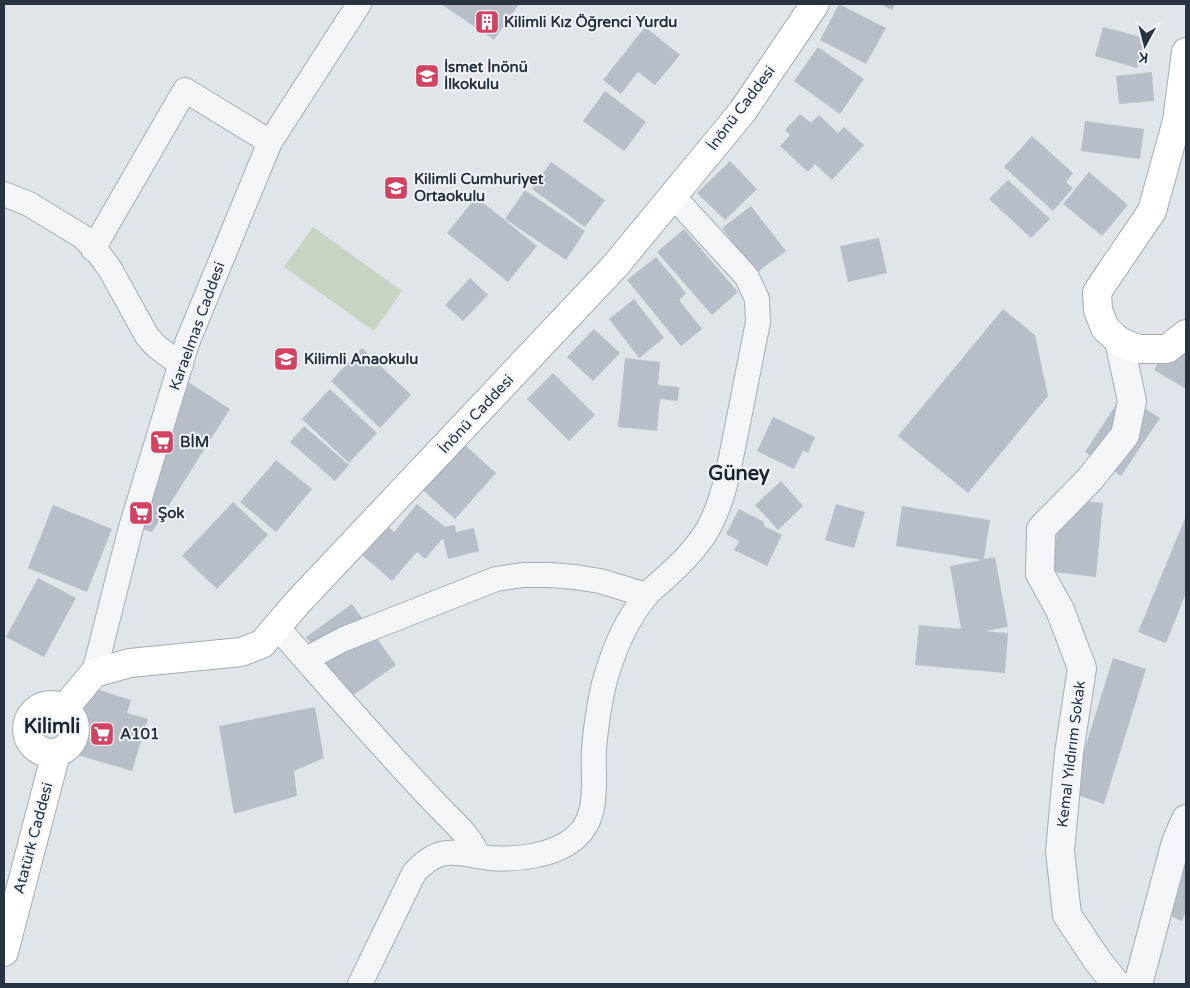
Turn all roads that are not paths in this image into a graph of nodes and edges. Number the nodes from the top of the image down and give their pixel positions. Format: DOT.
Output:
graph roads {
  1 [pos="359,4"];
  2 [pos="815,4"];
  3 [pos="1186,52"];
  4 [pos="270,142"];
  5 [pos="4,194"];
  6 [pos="673,196"];
  7 [pos="94,248"];
  8 [pos="1186,334"];
  9 [pos="1119,341"];
  10 [pos="181,365"];
  11 [pos="646,595"];
  12 [pos="277,627"];
  13 [pos="306,659"];
  14 [pos="94,673"];
  15 [pos="64,709"];
  16 [pos="15,722"];
  17 [pos="56,754"];
  18 [pos="1186,819"];
  19 [pos="477,856"];
  20 [pos="4,952"];
  21 [pos="360,984"];
  22 [pos="1116,984"];
  23 [pos="1138,984"];
  1 -- 4 [label="street, Karaelmas Caddesi"];
  2 -- 6 [label="main road, İnönü Caddesi"];
  3 -- 9 [label="main road"];
  4 -- 7 [label="street"];
  4 -- 10 [label="street, Karaelmas Caddesi"];
  5 -- 7 [label="street"];
  6 -- 11 [label="street"];
  6 -- 12 [label="main road, İnönü Caddesi"];
  7 -- 10 [label="street"];
  8 -- 9 [label="main road"];
  9 -- 22 [label="street, Kemal Yıldırım Sokak"];
  10 -- 14 [label="street, Karaelmas Caddesi"];
  11 -- 13 [label="street"];
  11 -- 19 [label="street"];
  12 -- 13 [label="street"];
  12 -- 14 [label="main road, İnönü Caddesi"];
  13 -- 19 [label="street"];
  14 -- 15 [label="main road"];
  15 -- 16 [label="main road"];
  15 -- 17 [label="main road"];
  16 -- 17 [label="main road"];
  17 -- 20 [label="main road, Atatürk Caddesi"];
  18 -- 23 [label="street"];
  19 -- 21 [label="street"];
}
